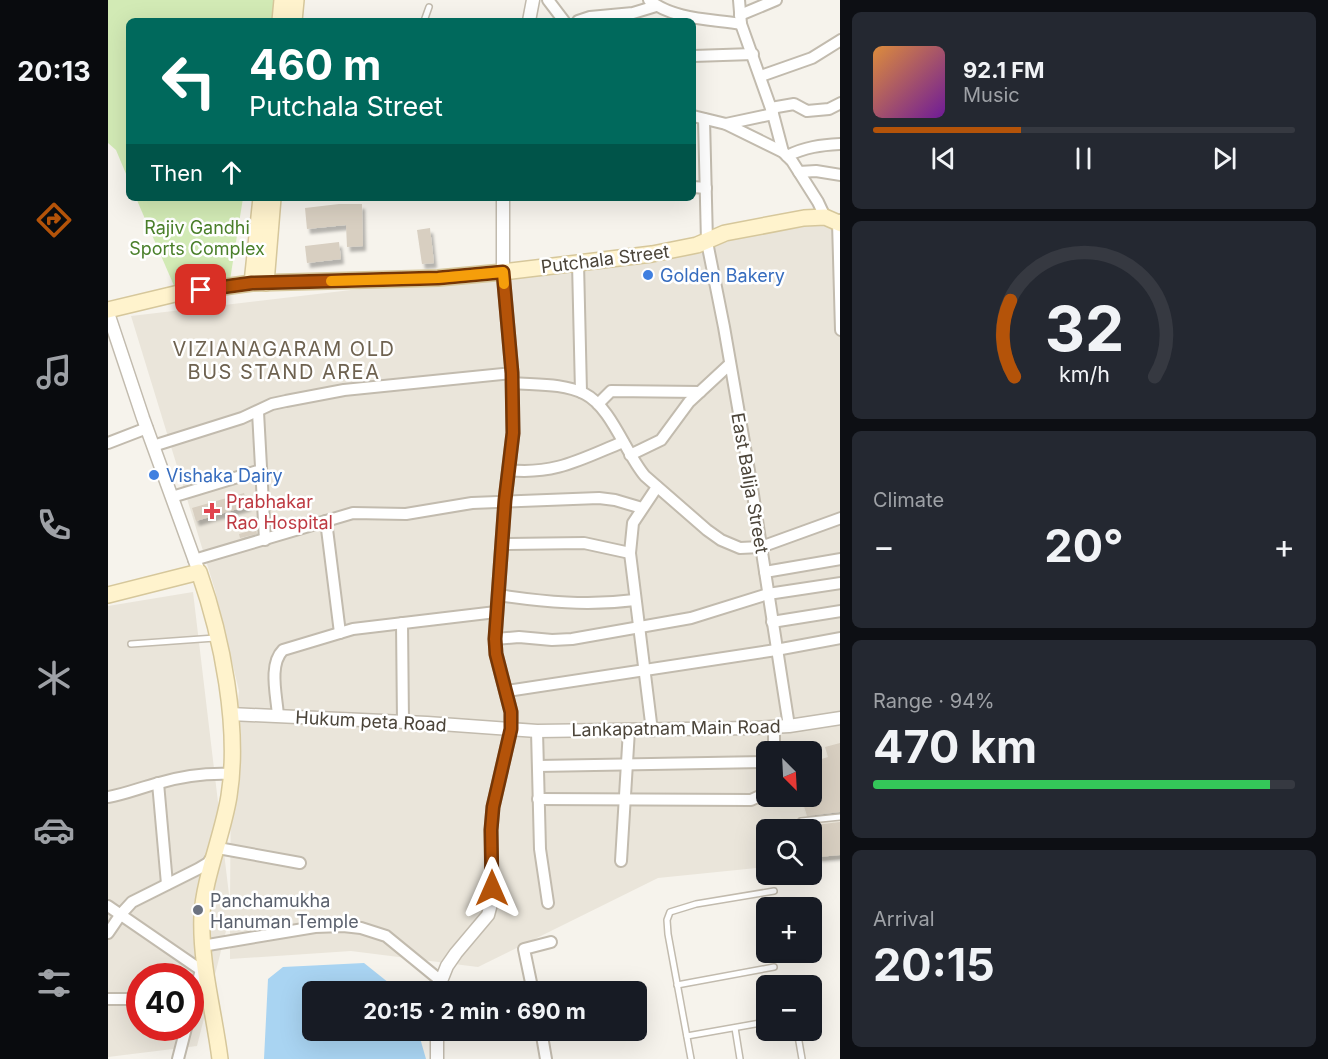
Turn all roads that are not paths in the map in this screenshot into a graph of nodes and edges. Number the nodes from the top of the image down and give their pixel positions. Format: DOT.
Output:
graph roads {
  1 [pos="282,0"];
  2 [pos="296,0"];
  3 [pos="533,0"];
  4 [pos="548,0"];
  5 [pos="739,0"];
  6 [pos="776,0"];
  7 [pos="652,3"];
  8 [pos="429,7"];
  9 [pos="280,18"];
  10 [pos="294,18"];
  11 [pos="425,18"];
  12 [pos="530,18"];
  13 [pos="562,18"];
  14 [pos="587,18"];
  15 [pos="741,20"];
  16 [pos="840,40"];
  17 [pos="753,54"];
  18 [pos="696,56"];
  19 [pos="761,76"];
  20 [pos="840,103"];
  21 [pos="772,111"];
  22 [pos="699,118"];
  23 [pos="726,123"];
  24 [pos="840,144"];
  25 [pos="785,154"];
  26 [pos="799,172"];
  27 [pos="840,175"];
  28 [pos="696,187"];
  29 [pos="706,188"];
  30 [pos="261,201"];
  31 [pos="273,201"];
  32 [pos="503,201"];
  33 [pos="836,221"];
  34 [pos="707,242"];
  35 [pos="578,263"];
  36 [pos="503,272"];
  37 [pos="259,283"];
  38 [pos="108,312"];
  39 [pos="840,330"];
  40 [pos="730,364"];
  41 [pos="512,378"];
  42 [pos="581,392"];
  43 [pos="700,392"];
  44 [pos="598,404"];
  45 [pos="258,412"];
  46 [pos="147,428"];
  47 [pos="623,442"];
  48 [pos="108,443"];
  49 [pos="153,446"];
  50 [pos="630,455"];
  51 [pos="261,470"];
  52 [pos="508,470"];
  53 [pos="657,487"];
  54 [pos="172,497"];
  55 [pos="505,500"];
  56 [pos="642,508"];
  57 [pos="840,518"];
  58 [pos="326,521"];
  59 [pos="265,540"];
  60 [pos="502,544"];
  61 [pos="761,547"];
  62 [pos="630,553"];
  63 [pos="840,559"];
  64 [pos="197,566"];
  65 [pos="765,572"];
  66 [pos="840,582"];
  67 [pos="768,594"];
  68 [pos="498,595"];
  69 [pos="108,596"];
  70 [pos="635,600"];
  71 [pos="840,611"];
  72 [pos="496,612"];
  73 [pos="402,622"];
  74 [pos="772,622"];
  75 [pos="639,627"];
  76 [pos="340,633"];
  77 [pos="217,638"];
  78 [pos="840,638"];
  79 [pos="495,639"];
  80 [pos="131,644"];
  81 [pos="776,650"];
  82 [pos="644,671"];
  83 [pos="507,691"];
  84 [pos="230,714"];
  85 [pos="278,716"];
  86 [pos="840,718"];
  87 [pos="403,722"];
  88 [pos="789,726"];
  89 [pos="774,727"];
  90 [pos="511,729"];
  91 [pos="629,730"];
  92 [pos="537,731"];
  93 [pos="652,731"];
  94 [pos="774,741"];
  95 [pos="756,762"];
  96 [pos="627,765"];
  97 [pos="538,766"];
  98 [pos="231,774"];
  99 [pos="158,783"];
  100 [pos="108,797"];
  101 [pos="756,798"];
  102 [pos="538,799"];
  103 [pos="624,800"];
  104 [pos="840,817"];
  105 [pos="820,819"];
  106 [pos="218,848"];
  107 [pos="621,861"];
  108 [pos="300,863"];
  109 [pos="167,884"];
  110 [pos="774,891"];
  111 [pos="548,903"];
  112 [pos="108,906"];
  113 [pos="121,914"];
  114 [pos="108,933"];
  115 [pos="551,942"];
  116 [pos="202,958"];
  117 [pos="201,963"];
  118 [pos="774,967"];
  119 [pos="436,981"];
  120 [pos="442,981"];
  121 [pos="531,981"];
  122 [pos="677,985"];
  123 [pos="108,999"];
  124 [pos="126,999"];
  125 [pos="756,1024"];
  126 [pos="735,1028"];
  127 [pos="687,1036"];
  128 [pos="183,1041"];
  129 [pos="437,1041"];
  130 [pos="543,1041"];
  131 [pos="799,1041"];
  132 [pos="178,1059"];
  133 [pos="220,1059"];
  134 [pos="437,1059"];
  135 [pos="546,1059"];
  136 [pos="691,1059"];
  137 [pos="740,1059"];
  138 [pos="802,1059"];
  1 -- 9 [label="main road"];
  2 -- 10 [label="main road"];
  3 -- 12 [label="street"];
  4 -- 13 [label="street"];
  5 -- 15 [label="street"];
  6 -- 15 [label="street"];
  7 -- 14 [label="street"];
  7 -- 15 [label="street"];
  8 -- 11 [label="lane"];
  15 -- 17 [label="street"];
  16 -- 19 [label="street"];
  17 -- 18 [label="street"];
  17 -- 19 [label="street"];
  19 -- 21 [label="street"];
  20 -- 21 [label="street"];
  21 -- 23 [label="street"];
  21 -- 25 [label="street"];
  22 -- 23 [label="street"];
  22 -- 29 [label="street, East Balija Street"];
  23 -- 25 [label="street"];
  24 -- 25 [label="street"];
  25 -- 26 [label="street"];
  26 -- 27 [label="street"];
  26 -- 33 [label="street"];
  28 -- 29 [label="street"];
  29 -- 34 [label="street, East Balija Street"];
  30 -- 37 [label="main road"];
  31 -- 37 [label="main road"];
  32 -- 36 [label="street"];
  33 -- 34 [label="main road, Putchala Street"];
  33 -- 39 [label="street"];
  34 -- 35 [label="main road, Putchala Street"];
  34 -- 40 [label="street, East Balija Street"];
  35 -- 36 [label="main road, Putchala Street"];
  35 -- 42 [label="street"];
  36 -- 37 [label="main road, Putchala Street"];
  36 -- 41 [label="street"];
  37 -- 38 [label="main road, Putchala Street"];
  38 -- 46 [label="street"];
  40 -- 43 [label="street"];
  40 -- 61 [label="street, East Balija Street"];
  41 -- 42 [label="street"];
  41 -- 45 [label="street"];
  41 -- 52 [label="street"];
  42 -- 44 [label="street"];
  43 -- 44 [label="street"];
  43 -- 50 [label="street"];
  44 -- 47 [label="street"];
  45 -- 49 [label="street"];
  45 -- 51 [label="street"];
  46 -- 48 [label="street"];
  46 -- 49 [label="street"];
  47 -- 50 [label="street"];
  47 -- 52 [label="street"];
  49 -- 54 [label="street"];
  50 -- 53 [label="street"];
  51 -- 54 [label="street"];
  51 -- 59 [label="street"];
  52 -- 55 [label="street"];
  53 -- 56 [label="street"];
  53 -- 61 [label="street"];
  54 -- 64 [label="street"];
  55 -- 56 [label="street"];
  55 -- 58 [label="street"];
  55 -- 60 [label="street"];
  56 -- 62 [label="street"];
  57 -- 61 [label="street"];
  58 -- 59 [label="street"];
  58 -- 76 [label="street"];
  59 -- 64 [label="street"];
  60 -- 62 [label="street"];
  60 -- 68 [label="street"];
  61 -- 65 [label="street, East Balija Street"];
  62 -- 70 [label="street"];
  63 -- 65 [label="street"];
  64 -- 69 [label="main road"];
  64 -- 77 [label="main road"];
  65 -- 67 [label="street, East Balija Street"];
  66 -- 67 [label="street"];
  67 -- 74 [label="street, East Balija Street"];
  67 -- 75 [label="street"];
  68 -- 70 [label="street"];
  68 -- 72 [label="street"];
  70 -- 75 [label="street"];
  71 -- 74 [label="street"];
  72 -- 73 [label="street"];
  72 -- 79 [label="street"];
  73 -- 76 [label="street"];
  73 -- 87 [label="street"];
  74 -- 81 [label="street, East Balija Street"];
  75 -- 79 [label="street"];
  75 -- 82 [label="street"];
  76 -- 85 [label="street"];
  77 -- 80 [label="lane"];
  77 -- 84 [label="main road"];
  78 -- 81 [label="street"];
  79 -- 83 [label="street"];
  81 -- 82 [label="street"];
  81 -- 88 [label="street, East Balija Street"];
  82 -- 83 [label="street"];
  82 -- 93 [label="street"];
  83 -- 90 [label="street"];
  84 -- 85 [label="street, Hukum peta Road"];
  84 -- 98 [label="main road"];
  85 -- 87 [label="street, Hukum peta Road"];
  86 -- 88 [label="street, Lankapatnam Main Road"];
  87 -- 90 [label="street, Hukum peta Road"];
  88 -- 89 [label="street, Lankapatnam Main Road"];
  89 -- 93 [label="street, Lankapatnam Main Road"];
  89 -- 94 [label="street"];
  90 -- 92 [label="street, Lankapatnam Main Road"];
  90 -- 120 [label="street"];
  91 -- 92 [label="street, Lankapatnam Main Road"];
  91 -- 93 [label="street, Lankapatnam Main Road"];
  91 -- 96 [label="street"];
  92 -- 97 [label="street"];
  95 -- 96 [label="street"];
  96 -- 97 [label="street"];
  96 -- 103 [label="street"];
  97 -- 102 [label="street"];
  98 -- 99 [label="street"];
  98 -- 106 [label="main road"];
  99 -- 100 [label="street"];
  99 -- 109 [label="street"];
  101 -- 103 [label="street"];
  102 -- 103 [label="street"];
  102 -- 111 [label="street"];
  103 -- 107 [label="street"];
  104 -- 105 [label="lane"];
  106 -- 108 [label="street"];
  106 -- 109 [label="street"];
  106 -- 116 [label="main road"];
  109 -- 113 [label="street"];
  110 -- 122 [label="lane"];
  112 -- 113 [label="street"];
  113 -- 114 [label="street"];
  113 -- 116 [label="street"];
  115 -- 121 [label="street"];
  116 -- 117 [label="street"];
  116 -- 119 [label="street"];
  116 -- 133 [label="main road"];
  118 -- 122 [label="lane"];
  122 -- 127 [label="lane"];
  123 -- 124 [label="street"];
  125 -- 126 [label="lane"];
  126 -- 127 [label="lane"];
  126 -- 137 [label="lane"];
  127 -- 136 [label="lane"];
  128 -- 132 [label="street"];
  129 -- 134 [label="street"];
  130 -- 135 [label="street"];
  131 -- 138 [label="lane"];
}
